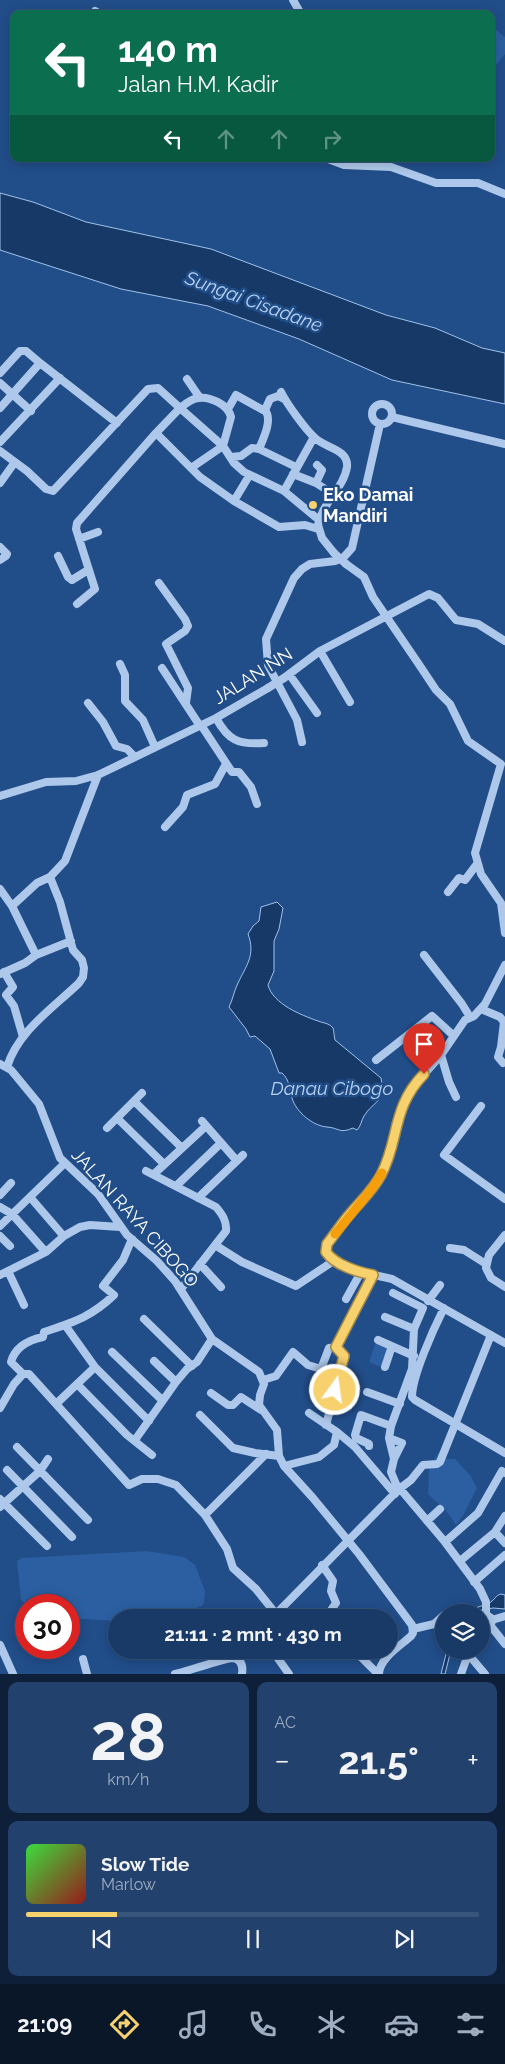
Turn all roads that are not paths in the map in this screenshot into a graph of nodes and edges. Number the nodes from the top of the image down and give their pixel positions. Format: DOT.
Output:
graph roads {
  1 [pos="336,162"];
  2 [pos="505,194"];
  3 [pos="40,363"];
  4 [pos="0,373"];
  5 [pos="60,378"];
  6 [pos="187,378"];
  7 [pos="0,383"];
  8 [pos="13,394"];
  9 [pos="200,398"];
  10 [pos="0,408"];
  11 [pos="180,408"];
  12 [pos="228,409"];
  13 [pos="265,410"];
  14 [pos="30,411"];
  15 [pos="392,417"];
  16 [pos="117,422"];
  17 [pos="380,424"];
  18 [pos="156,433"];
  19 [pos="314,437"];
  20 [pos="0,442"];
  21 [pos="505,444"];
  22 [pos="223,446"];
  23 [pos="259,449"];
  24 [pos="0,451"];
  25 [pos="231,457"];
  26 [pos="15,462"];
  27 [pos="317,464"];
  28 [pos="191,468"];
  29 [pos="295,470"];
  30 [pos="249,476"];
  31 [pos="0,483"];
  32 [pos="316,483"];
  33 [pos="284,492"];
  34 [pos="333,494"];
  35 [pos="234,501"];
  36 [pos="318,520"];
  37 [pos="318,529"];
  38 [pos="98,532"];
  39 [pos="79,539"];
  40 [pos="0,547"];
  41 [pos="58,556"];
  42 [pos="0,560"];
  43 [pos="88,570"];
  44 [pos="159,583"];
  45 [pos="77,604"];
  46 [pos="387,617"];
  47 [pos="505,641"];
  48 [pos="320,651"];
  49 [pos="120,664"];
  50 [pos="162,668"];
  51 [pos="286,676"];
  52 [pos="350,702"];
  53 [pos="88,703"];
  54 [pos="186,703"];
  55 [pos="317,713"];
  56 [pos="216,718"];
  57 [pos="200,725"];
  58 [pos="302,742"];
  59 [pos="264,744"];
  60 [pos="155,747"];
  61 [pos="135,757"];
  62 [pos="503,762"];
  63 [pos="226,764"];
  64 [pos="98,775"];
  65 [pos="0,796"];
  66 [pos="257,804"];
  67 [pos="165,827"];
  68 [pos="477,864"];
  69 [pos="50,876"];
  70 [pos="0,889"];
  71 [pos="448,892"];
  72 [pos="12,906"];
  73 [pos="505,933"];
  74 [pos="70,941"];
  75 [pos="36,955"];
  76 [pos="424,955"];
  77 [pos="505,965"];
  78 [pos="2,973"];
  79 [pos="502,980"];
  80 [pos="481,1010"];
  81 [pos="470,1017"];
  82 [pos="454,1036"];
  83 [pos="23,1037"];
  84 [pos="441,1055"];
  85 [pos="376,1060"];
  86 [pos="503,1063"];
  87 [pos="4,1065"];
  88 [pos="142,1093"];
  89 [pos="456,1097"];
  90 [pos="134,1101"];
  91 [pos="481,1106"];
  92 [pos="117,1118"];
  93 [pos="107,1128"];
  94 [pos="222,1143"];
  95 [pos="182,1148"];
  96 [pos="64,1163"];
  97 [pos="164,1164"];
  98 [pos="146,1170"];
  99 [pos="154,1174"];
  100 [pos="11,1184"];
  101 [pos="176,1186"];
  102 [pos="0,1195"];
  103 [pos="30,1197"];
  104 [pos="198,1198"];
  105 [pos="505,1199"];
  106 [pos="0,1207"];
  107 [pos="12,1214"];
  108 [pos="0,1226"];
  109 [pos="120,1227"];
  110 [pos="61,1233"];
  111 [pos="505,1235"];
  112 [pos="0,1236"];
  113 [pos="132,1240"];
  114 [pos="214,1245"];
  115 [pos="10,1246"];
  116 [pos="450,1248"];
  117 [pos="43,1249"];
  118 [pos="335,1260"];
  119 [pos="200,1264"];
  120 [pos="486,1264"];
  121 [pos="8,1271"];
  122 [pos="361,1272"];
  123 [pos="0,1275"];
  124 [pos="373,1275"];
  125 [pos="440,1285"];
  126 [pos="221,1287"];
  127 [pos="505,1287"];
  128 [pos="181,1288"];
  129 [pos="393,1293"];
  130 [pos="346,1299"];
  131 [pos="24,1304"];
  132 [pos="426,1304"];
  133 [pos="444,1308"];
  134 [pos="386,1317"];
  135 [pos="144,1319"];
  136 [pos="65,1326"];
  137 [pos="414,1329"];
  138 [pos="491,1335"];
  139 [pos="212,1339"];
  140 [pos="378,1340"];
  141 [pos="505,1343"];
  142 [pos="392,1346"];
  143 [pos="336,1347"];
  144 [pos="112,1352"];
  145 [pos="414,1356"];
  146 [pos="154,1361"];
  147 [pos="192,1366"];
  148 [pos="95,1367"];
  149 [pos="385,1368"];
  150 [pos="23,1374"];
  151 [pos="263,1380"];
  152 [pos="176,1382"];
  153 [pos="77,1384"];
  154 [pos="367,1392"];
  155 [pos="211,1393"];
  156 [pos="3,1396"];
  157 [pos="162,1400"];
  158 [pos="56,1404"];
  159 [pos="400,1404"];
  160 [pos="0,1408"];
  161 [pos="261,1410"];
  162 [pos="309,1413"];
  163 [pos="200,1415"];
  164 [pos="149,1422"];
  165 [pos="456,1423"];
  166 [pos="326,1425"];
  167 [pos="391,1426"];
  168 [pos="337,1432"];
  169 [pos="389,1438"];
  170 [pos="135,1440"];
  171 [pos="368,1446"];
  172 [pos="17,1447"];
  173 [pos="266,1454"];
  174 [pos="505,1454"];
  175 [pos="152,1455"];
  176 [pos="280,1456"];
  177 [pos="48,1459"];
  178 [pos="394,1459"];
  179 [pos="284,1466"];
  180 [pos="6,1470"];
  181 [pos="40,1471"];
  182 [pos="505,1473"];
  183 [pos="22,1486"];
  184 [pos="397,1491"];
  185 [pos="1,1503"];
  186 [pos="440,1509"];
  187 [pos="205,1515"];
  188 [pos="505,1516"];
  189 [pos="88,1520"];
  190 [pos="427,1521"];
  191 [pos="494,1532"];
  192 [pos="72,1537"];
  193 [pos="347,1540"];
  194 [pos="445,1542"];
  195 [pos="505,1543"];
  196 [pos="47,1546"];
  197 [pos="505,1555"];
  198 [pos="460,1562"];
  199 [pos="322,1565"];
  200 [pos="474,1582"];
  201 [pos="485,1604"];
  202 [pos="269,1609"];
  203 [pos="281,1609"];
  204 [pos="332,1609"];
  205 [pos="505,1616"];
  206 [pos="490,1622"];
  207 [pos="435,1623"];
  208 [pos="490,1626"];
  209 [pos="413,1629"];
  210 [pos="505,1644"];
  211 [pos="0,1645"];
  212 [pos="2,1654"];
  213 [pos="83,1658"];
  214 [pos="278,1659"];
  215 [pos="363,1659"];
  216 [pos="466,1659"];
  217 [pos="474,1659"];
  218 [pos="13,1674"];
  219 [pos="88,1674"];
  220 [pos="176,1674"];
  221 [pos="242,1674"];
  222 [pos="288,1674"];
  223 [pos="378,1674"];
  224 [pos="461,1674"];
  225 [pos="485,1674"];
  1 -- 2 [label="street"];
  3 -- 4 [label="street"];
  3 -- 5 [label="street"];
  3 -- 8 [label="street"];
  5 -- 14 [label="street"];
  5 -- 16 [label="street"];
  6 -- 9 [label="street"];
  7 -- 8 [label="street"];
  8 -- 10 [label="street"];
  8 -- 14 [label="street"];
  9 -- 11 [label="street"];
  9 -- 12 [label="street"];
  11 -- 16 [label="street"];
  11 -- 18 [label="street"];
  11 -- 22 [label="street"];
  12 -- 13 [label="street"];
  12 -- 22 [label="street"];
  13 -- 19 [label="street"];
  13 -- 23 [label="street"];
  14 -- 20 [label="street"];
  15 -- 17 [label="street"];
  15 -- 17 [label="street"];
  15 -- 21 [label="street"];
  16 -- 26 [label="street"];
  17 -- 58 [label="street"];
  18 -- 28 [label="street"];
  18 -- 39 [label="street"];
  19 -- 29 [label="street"];
  19 -- 34 [label="street"];
  22 -- 25 [label="street"];
  22 -- 28 [label="street"];
  23 -- 25 [label="street"];
  23 -- 29 [label="street"];
  24 -- 26 [label="street"];
  25 -- 30 [label="street"];
  26 -- 31 [label="street"];
  27 -- 32 [label="street"];
  28 -- 35 [label="street"];
  29 -- 32 [label="street"];
  29 -- 33 [label="street"];
  30 -- 33 [label="street"];
  30 -- 35 [label="street"];
  32 -- 34 [label="street"];
  33 -- 36 [label="street"];
  34 -- 36 [label="street"];
  35 -- 37 [label="street"];
  36 -- 37 [label="street"];
  37 -- 46 [label="street, bridge"];
  38 -- 39 [label="street"];
  39 -- 43 [label="street"];
  40 -- 42 [label="street"];
  41 -- 43 [label="street"];
  43 -- 45 [label="street"];
  44 -- 54 [label="street"];
  46 -- 47 [label="street, JALAN NN"];
  46 -- 48 [label="street, JALAN NN"];
  46 -- 62 [label="street"];
  48 -- 51 [label="street, JALAN NN"];
  48 -- 52 [label="street"];
  49 -- 60 [label="street"];
  50 -- 54 [label="street"];
  51 -- 55 [label="street"];
  51 -- 56 [label="street, JALAN NN, bridge"];
  53 -- 61 [label="street"];
  54 -- 57 [label="street"];
  56 -- 57 [label="street, JALAN NN"];
  56 -- 59 [label="street"];
  57 -- 60 [label="street, JALAN NN"];
  57 -- 63 [label="street"];
  60 -- 61 [label="street, JALAN NN"];
  61 -- 64 [label="street, JALAN NN"];
  62 -- 68 [label="street"];
  63 -- 66 [label="street"];
  63 -- 67 [label="street"];
  64 -- 65 [label="street, JALAN NN"];
  64 -- 69 [label="street"];
  68 -- 71 [label="street"];
  68 -- 73 [label="street"];
  69 -- 72 [label="street"];
  69 -- 74 [label="street"];
  70 -- 72 [label="street"];
  72 -- 75 [label="street"];
  74 -- 75 [label="street"];
  74 -- 83 [label="street"];
  75 -- 78 [label="street"];
  76 -- 81 [label="street"];
  77 -- 79 [label="street"];
  78 -- 83 [label="street"];
  79 -- 80 [label="street"];
  80 -- 81 [label="street"];
  80 -- 86 [label="street"];
  81 -- 82 [label="street"];
  82 -- 84 [label="street"];
  82 -- 85 [label="street"];
  83 -- 87 [label="street"];
  84 -- 89 [label="street"];
  84 -- 118 [label="street"];
  87 -- 96 [label="street, JALAN RAYA CIBOGO"];
  88 -- 90 [label="street"];
  90 -- 92 [label="street"];
  90 -- 95 [label="street"];
  91 -- 105 [label="street"];
  92 -- 93 [label="street"];
  92 -- 97 [label="street"];
  94 -- 95 [label="street"];
  94 -- 101 [label="street"];
  94 -- 104 [label="street"];
  95 -- 97 [label="street"];
  96 -- 103 [label="street"];
  96 -- 109 [label="street, JALAN RAYA CIBOGO"];
  97 -- 99 [label="street"];
  98 -- 99 [label="street"];
  99 -- 101 [label="street"];
  100 -- 102 [label="street"];
  101 -- 104 [label="street"];
  103 -- 107 [label="street"];
  103 -- 110 [label="street"];
  104 -- 114 [label="street"];
  106 -- 107 [label="street"];
  107 -- 108 [label="street"];
  107 -- 117 [label="street"];
  109 -- 113 [label="street, JALAN RAYA CIBOGO"];
  109 -- 121 [label="street"];
  111 -- 120 [label="street"];
  112 -- 115 [label="street"];
  113 -- 128 [label="street, JALAN RAYA CIBOGO"];
  113 -- 136 [label="street"];
  114 -- 118 [label="street"];
  114 -- 119 [label="street"];
  116 -- 120 [label="street"];
  118 -- 122 [label="street"];
  119 -- 126 [label="street"];
  119 -- 128 [label="street"];
  120 -- 127 [label="street"];
  121 -- 123 [label="street"];
  121 -- 131 [label="street"];
  122 -- 124 [label="street"];
  122 -- 130 [label="street"];
  124 -- 132 [label="street"];
  124 -- 143 [label="street"];
  125 -- 132 [label="street"];
  128 -- 139 [label="street, JALAN RAYA CIBOGO"];
  129 -- 132 [label="street"];
  132 -- 133 [label="street"];
  132 -- 137 [label="street"];
  133 -- 138 [label="street"];
  133 -- 165 [label="street"];
  134 -- 137 [label="street"];
  135 -- 147 [label="street"];
  136 -- 148 [label="street"];
  136 -- 150 [label="street"];
  137 -- 145 [label="street"];
  138 -- 141 [label="street"];
  138 -- 165 [label="street"];
  139 -- 147 [label="street"];
  139 -- 151 [label="street, JALAN RAYA CIBOGO"];
  140 -- 142 [label="street"];
  142 -- 145 [label="street"];
  142 -- 149 [label="street"];
  143 -- 151 [label="street"];
  143 -- 166 [label="street"];
  144 -- 157 [label="street"];
  145 -- 159 [label="street"];
  146 -- 152 [label="street"];
  147 -- 152 [label="street"];
  148 -- 153 [label="street"];
  148 -- 164 [label="street"];
  150 -- 156 [label="street"];
  150 -- 158 [label="street"];
  151 -- 161 [label="street"];
  152 -- 157 [label="street"];
  153 -- 158 [label="street"];
  153 -- 170 [label="street"];
  154 -- 159 [label="street"];
  155 -- 161 [label="street"];
  156 -- 160 [label="street"];
  157 -- 164 [label="street"];
  158 -- 187 [label="street"];
  159 -- 167 [label="street"];
  161 -- 176 [label="street"];
  162 -- 166 [label="street"];
  163 -- 173 [label="street"];
  164 -- 170 [label="street"];
  165 -- 174 [label="street"];
  165 -- 184 [label="street"];
  166 -- 168 [label="street"];
  167 -- 169 [label="street"];
  167 -- 171 [label="street"];
  168 -- 179 [label="street"];
  168 -- 184 [label="street"];
  169 -- 178 [label="street"];
  169 -- 178 [label="street"];
  170 -- 175 [label="street"];
  172 -- 181 [label="street"];
  173 -- 176 [label="street"];
  173 -- 187 [label="street"];
  176 -- 179 [label="street"];
  177 -- 181 [label="street"];
  178 -- 184 [label="street"];
  179 -- 193 [label="street"];
  180 -- 183 [label="street"];
  181 -- 183 [label="street"];
  181 -- 189 [label="street"];
  182 -- 194 [label="street"];
  183 -- 185 [label="street"];
  183 -- 192 [label="street"];
  184 -- 190 [label="street"];
  184 -- 193 [label="street"];
  185 -- 196 [label="street"];
  186 -- 190 [label="street"];
  187 -- 202 [label="street"];
  188 -- 191 [label="street"];
  190 -- 194 [label="street"];
  191 -- 195 [label="street"];
  191 -- 198 [label="street"];
  193 -- 199 [label="street"];
  193 -- 209 [label="street"];
  194 -- 198 [label="street"];
  197 -- 200 [label="street"];
  198 -- 200 [label="street"];
  199 -- 203 [label="street"];
  199 -- 204 [label="street"];
  200 -- 201 [label="street"];
  205 -- 206 [label="street"];
  207 -- 209 [label="street"];
  208 -- 210 [label="street"];
  209 -- 223 [label="street"];
  211 -- 212 [label="street"];
  212 -- 218 [label="street"];
  213 -- 219 [label="street"];
  214 -- 222 [label="street"];
  215 -- 223 [label="street"];
  216 -- 224 [label="street"];
  217 -- 225 [label="street"];
  220 -- 221 [label="street"];
}
